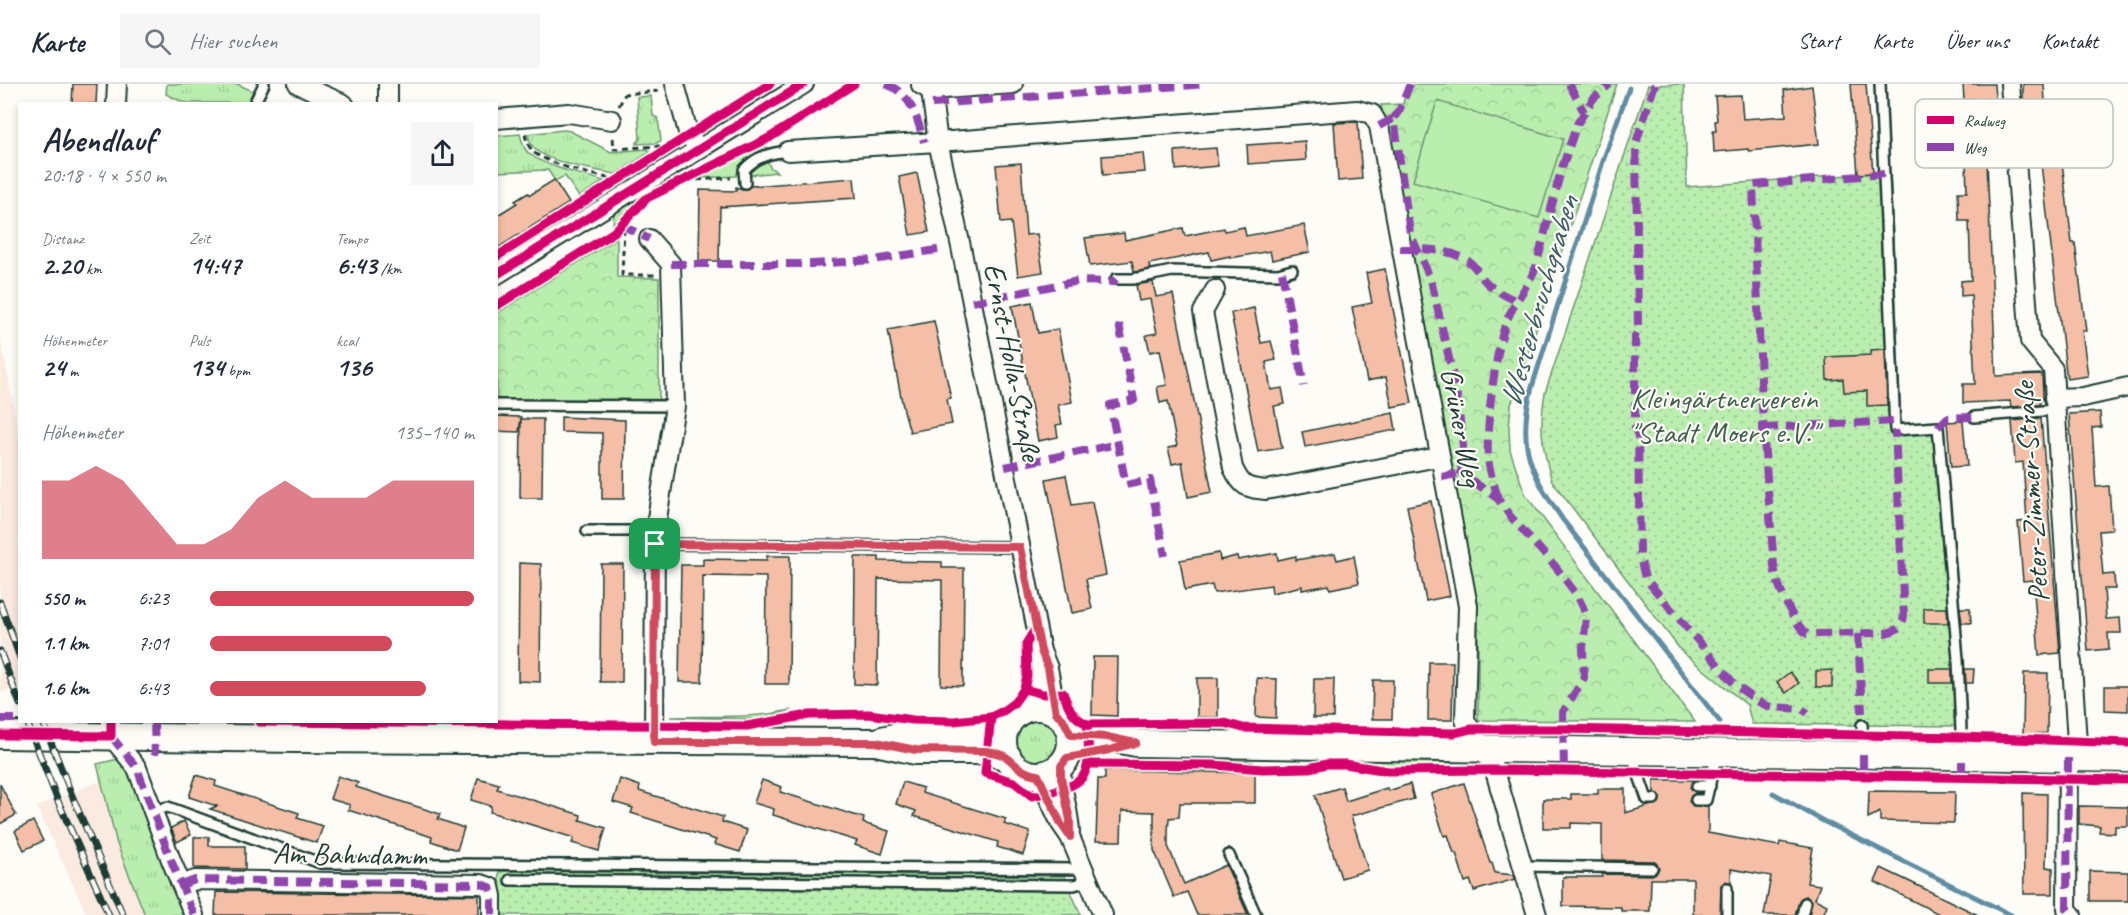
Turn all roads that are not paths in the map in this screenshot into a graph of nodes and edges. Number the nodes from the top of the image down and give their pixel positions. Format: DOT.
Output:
graph roads {
  1 [pos="117,84"];
  2 [pos="264,84"];
  3 [pos="298,84"];
  4 [pos="387,84"];
  5 [pos="804,84"];
  6 [pos="1013,84"];
  7 [pos="1880,84"];
  8 [pos="2010,84"];
  9 [pos="926,86"];
  10 [pos="676,87"];
  11 [pos="2011,99"];
  12 [pos="116,102"];
  13 [pos="255,102"];
  14 [pos="339,102"];
  15 [pos="388,102"];
  16 [pos="498,119"];
  17 [pos="612,120"];
  18 [pos="938,142"];
  19 [pos="699,148"];
  20 [pos="788,151"];
  21 [pos="2017,168"];
  22 [pos="745,180"];
  23 [pos="649,239"];
  24 [pos="1292,270"];
  25 [pos="498,274"];
  26 [pos="1116,279"];
  27 [pos="1216,281"];
  28 [pos="2128,387"];
  29 [pos="2055,404"];
  30 [pos="498,405"];
  31 [pos="675,406"];
  32 [pos="1974,417"];
  33 [pos="1438,457"];
  34 [pos="586,531"];
  35 [pos="655,538"];
  36 [pos="1020,547"];
  37 [pos="1041,651"];
  38 [pos="1028,708"];
  39 [pos="1056,713"];
  40 [pos="1862,725"];
  41 [pos="1007,726"];
  42 [pos="111,729"];
  43 [pos="0,735"];
  44 [pos="654,742"];
  45 [pos="876,742"];
  46 [pos="1482,749"];
  47 [pos="1635,751"];
  48 [pos="1714,753"];
  49 [pos="1863,755"];
  50 [pos="1962,756"];
  51 [pos="1008,758"];
  52 [pos="1059,758"];
  53 [pos="2073,758"];
  54 [pos="2128,759"];
  55 [pos="1643,786"];
  56 [pos="1654,786"];
  57 [pos="1696,786"];
  58 [pos="1710,786"];
  59 [pos="1654,800"];
  60 [pos="1696,800"];
  61 [pos="153,811"];
  62 [pos="1070,837"];
  63 [pos="1229,855"];
  64 [pos="1522,866"];
  65 [pos="1652,868"];
  66 [pos="1086,875"];
  67 [pos="510,880"];
  68 [pos="182,885"];
  69 [pos="1727,888"];
  70 [pos="1805,903"];
  71 [pos="194,915"];
  72 [pos="492,915"];
  73 [pos="1103,915"];
  74 [pos="1256,915"];
  75 [pos="1538,915"];
  76 [pos="1727,915"];
  77 [pos="1802,915"];
  78 [pos="2072,915"];
  1 -- 12 [label="street"];
  2 -- 13 [label="lane"];
  3 -- 14 [label="street"];
  4 -- 15 [label="street"];
  5 -- 19 [label="street"];
  6 -- 9 [label="street"];
  7 -- 50 [label="lane"];
  8 -- 11 [label="street, Peter-Zimmer-Straße"];
  9 -- 18 [label="street, Ernst-Holla-Straße"];
  10 -- 19 [label="street"];
  16 -- 17 [label="street"];
  18 -- 20 [label="street"];
  18 -- 33 [label="street, Grüner Weg"];
  18 -- 36 [label="street, Ernst-Holla-Straße"];
  19 -- 25 [label="street"];
  20 -- 22 [label="lane"];
  21 -- 29 [label="street, Peter-Zimmer-Straße"];
  23 -- 31 [label="street"];
  24 -- 27 [label="lane"];
  26 -- 27 [label="lane"];
  27 -- 33 [label="street"];
  28 -- 29 [label="street"];
  29 -- 32 [label="lane"];
  29 -- 53 [label="street, Peter-Zimmer-Straße"];
  30 -- 31 [label="lane"];
  31 -- 35 [label="street"];
  33 -- 46 [label="street, Grüner Weg"];
  34 -- 35 [label="lane"];
  35 -- 36 [label="lane"];
  35 -- 44 [label="street"];
  36 -- 37 [label="street, Ernst-Holla-Straße"];
  37 -- 38 [label="street, Ernst-Holla-Straße"];
  37 -- 39 [label="street, Ernst-Holla-Straße"];
  38 -- 39 [label="main road"];
  38 -- 41 [label="main road"];
  39 -- 52 [label="main road"];
  40 -- 49 [label="lane"];
  41 -- 45 [label="main road"];
  41 -- 51 [label="main road"];
  42 -- 43 [label="main road"];
  42 -- 44 [label="main road"];
  42 -- 61 [label="street"];
  44 -- 45 [label="main road"];
  45 -- 51 [label="main road"];
  46 -- 47 [label="main road"];
  46 -- 52 [label="main road"];
  46 -- 64 [label="street, Grüner Weg"];
  47 -- 48 [label="main road"];
  47 -- 55 [label="lane"];
  48 -- 49 [label="main road"];
  48 -- 58 [label="lane"];
  49 -- 50 [label="main road"];
  50 -- 53 [label="main road"];
  51 -- 52 [label="main road"];
  52 -- 62 [label="street"];
  52 -- 62 [label="street"];
  53 -- 54 [label="main road"];
  53 -- 78 [label="street, Peter-Zimmer-Straße"];
  55 -- 56 [label="lane"];
  55 -- 59 [label="lane"];
  57 -- 58 [label="lane"];
  58 -- 60 [label="lane"];
  61 -- 66 [label="lane"];
  61 -- 68 [label="street"];
  62 -- 66 [label="street"];
  63 -- 74 [label="lane"];
  64 -- 65 [label="lane"];
  64 -- 75 [label="street, Grüner Weg"];
  66 -- 67 [label="lane"];
  66 -- 73 [label="street"];
  68 -- 71 [label="street"];
  68 -- 72 [label="street, Am Bahndamm"];
  69 -- 76 [label="lane"];
  70 -- 77 [label="lane"];
}
